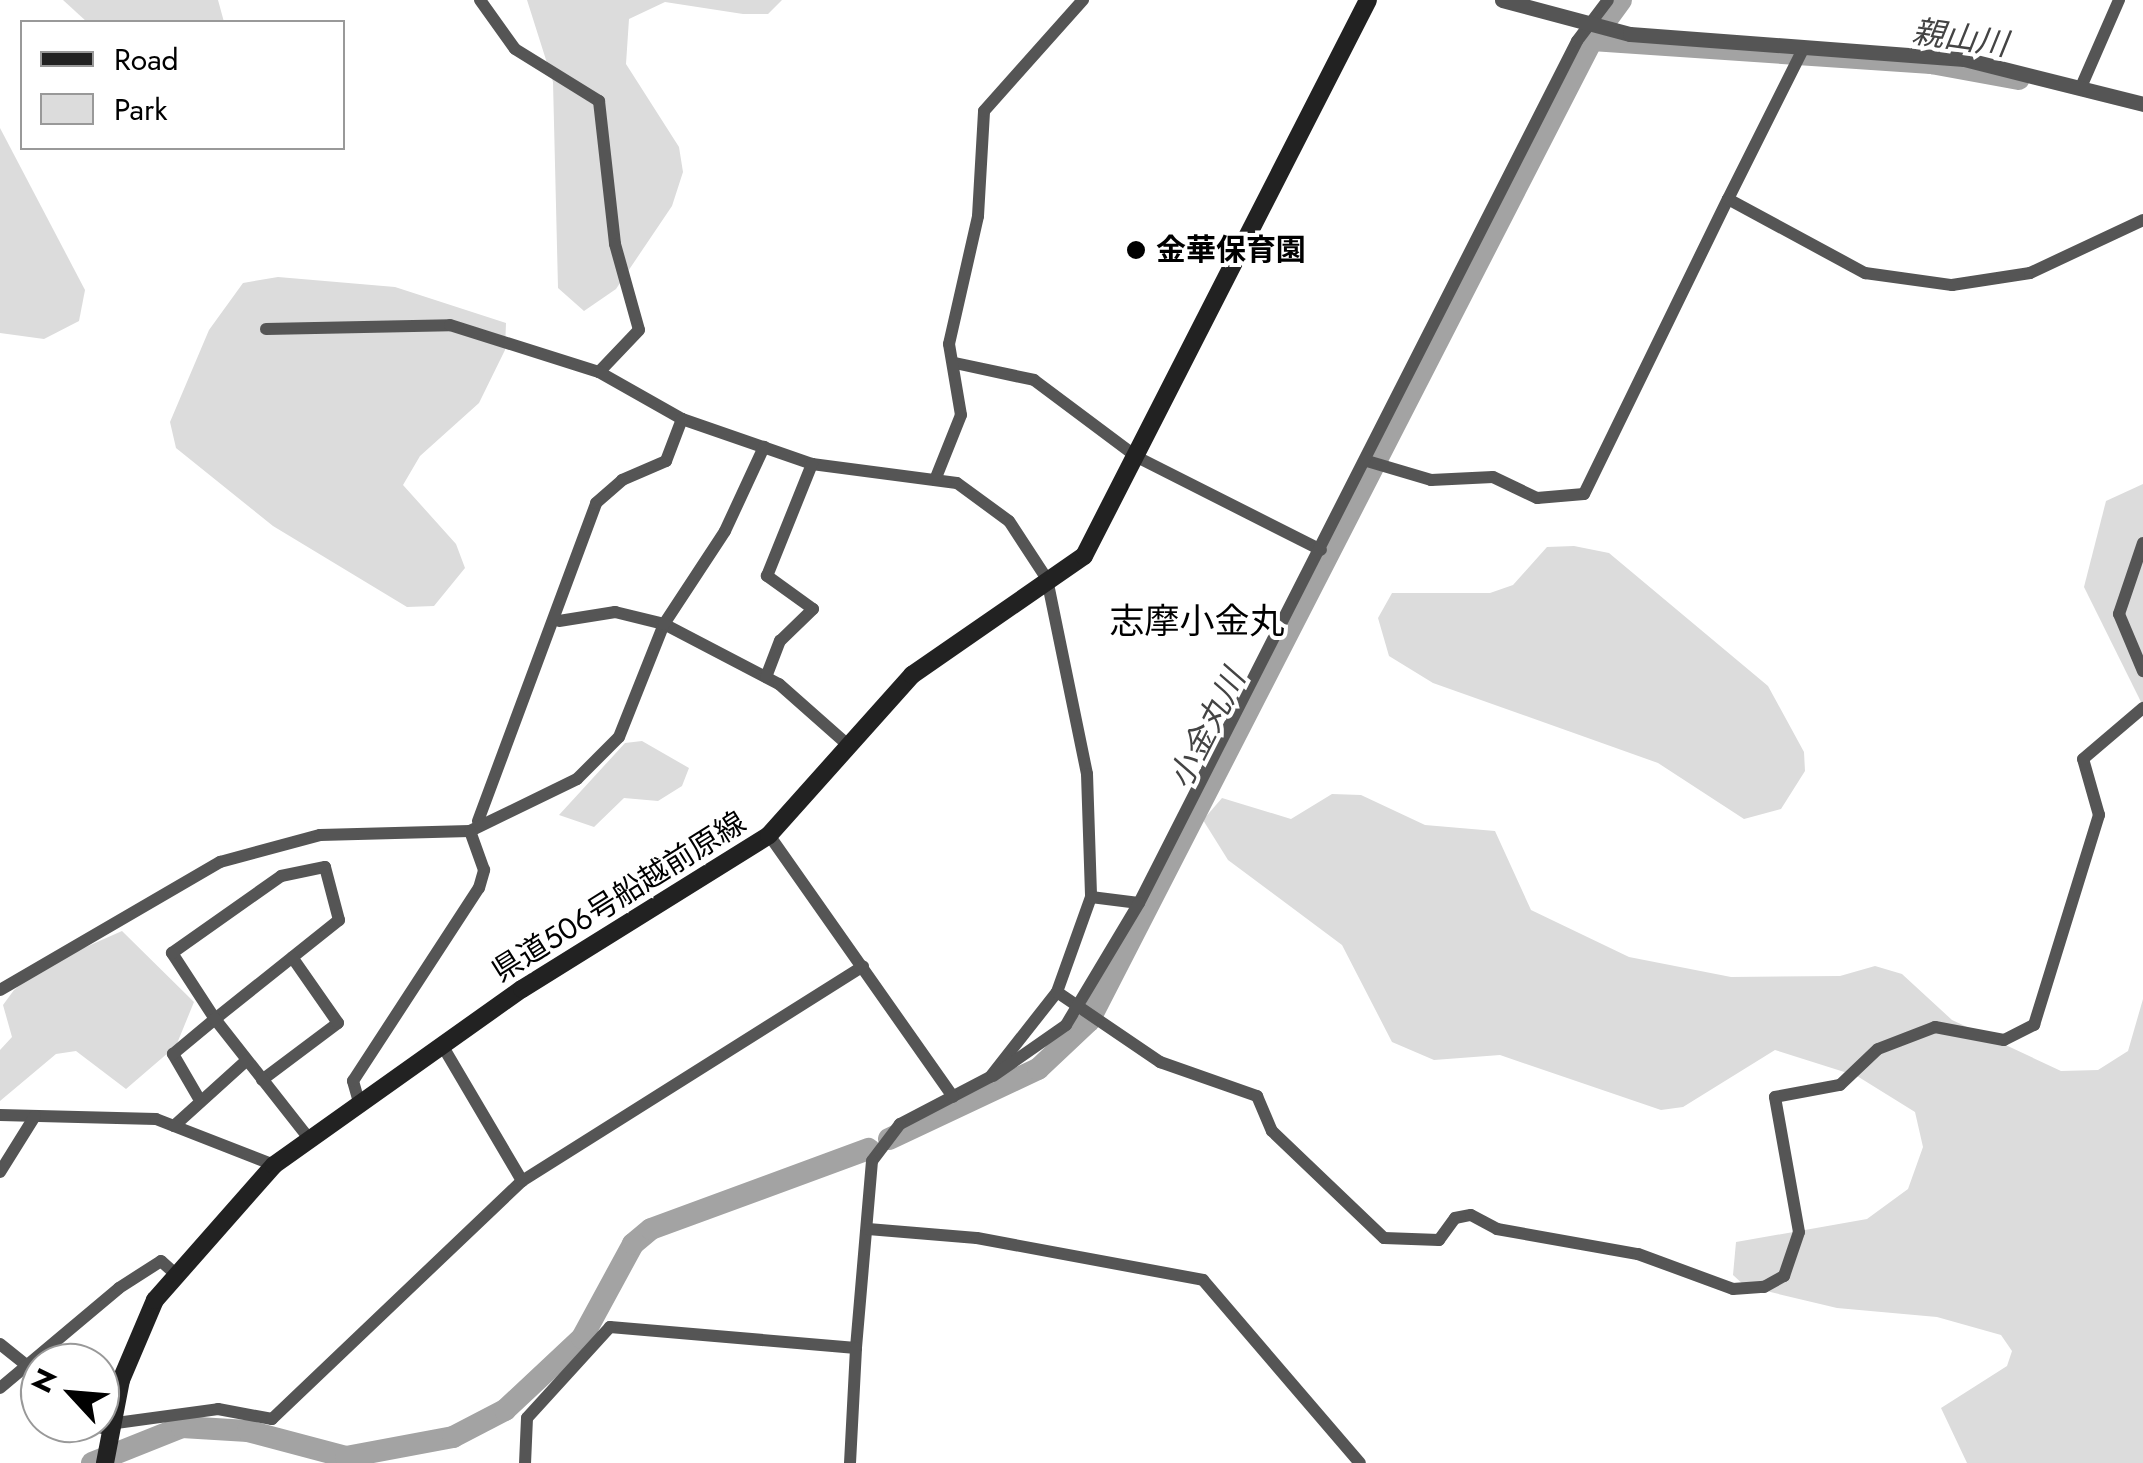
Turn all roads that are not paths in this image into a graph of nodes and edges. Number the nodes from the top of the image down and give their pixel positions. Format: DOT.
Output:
graph roads {
  1 [pos="480,0"];
  2 [pos="1082,0"];
  3 [pos="1368,0"];
  4 [pos="1502,0"];
  5 [pos="1608,0"];
  6 [pos="2119,0"];
  7 [pos="1590,25"];
  8 [pos="1801,54"];
  9 [pos="2081,87"];
  10 [pos="2143,104"];
  11 [pos="1728,199"];
  12 [pos="2143,220"];
  13 [pos="266,329"];
  14 [pos="955,364"];
  15 [pos="600,372"];
  16 [pos="682,419"];
  17 [pos="764,448"];
  18 [pos="1137,457"];
  19 [pos="1367,462"];
  20 [pos="812,464"];
  21 [pos="935,480"];
  22 [pos="2143,542"];
  23 [pos="1321,550"];
  24 [pos="1048,579"];
  25 [pos="558,621"];
  26 [pos="664,624"];
  27 [pos="2143,671"];
  28 [pos="766,677"];
  29 [pos="2143,708"];
  30 [pos="849,746"];
  31 [pos="470,831"];
  32 [pos="769,835"];
  33 [pos="1091,898"];
  34 [pos="1139,904"];
  35 [pos="292,957"];
  36 [pos="863,966"];
  37 [pos="0,990"];
  38 [pos="1057,992"];
  39 [pos="1078,1005"];
  40 [pos="214,1019"];
  41 [pos="442,1045"];
  42 [pos="247,1060"];
  43 [pos="990,1077"];
  44 [pos="262,1080"];
  45 [pos="198,1097"];
  46 [pos="954,1097"];
  47 [pos="359,1102"];
  48 [pos="0,1115"];
  49 [pos="35,1116"];
  50 [pos="174,1126"];
  51 [pos="307,1136"];
  52 [pos="274,1165"];
  53 [pos="0,1172"];
  54 [pos="522,1181"];
  55 [pos="868,1229"];
  56 [pos="172,1271"];
  57 [pos="55,1343"];
  58 [pos="856,1348"];
  59 [pos="20,1373"];
  60 [pos="0,1388"];
  61 [pos="120,1400"];
  62 [pos="120,1425"];
  63 [pos="525,1463"];
  64 [pos="850,1463"];
  65 [pos="1360,1463"];
  1 -- 15 [label="street"];
  2 -- 14 [label="street"];
  3 -- 18 [label="main road, 県道506号船越前原線"];
  4 -- 7 [label="street"];
  5 -- 7 [label="street"];
  6 -- 9 [label="street"];
  7 -- 8 [label="street"];
  7 -- 19 [label="street"];
  8 -- 9 [label="street"];
  8 -- 11 [label="street"];
  9 -- 10 [label="street"];
  11 -- 12 [label="street"];
  11 -- 19 [label="street"];
  13 -- 15 [label="street"];
  14 -- 18 [label="street"];
  14 -- 21 [label="street"];
  15 -- 16 [label="street"];
  16 -- 17 [label="street"];
  16 -- 25 [label="street"];
  17 -- 20 [label="street"];
  17 -- 26 [label="street"];
  18 -- 23 [label="street"];
  18 -- 24 [label="main road, 県道506号船越前原線"];
  19 -- 23 [label="street"];
  20 -- 21 [label="street"];
  20 -- 28 [label="street"];
  21 -- 24 [label="street"];
  22 -- 27 [label="street"];
  23 -- 34 [label="street"];
  24 -- 30 [label="main road, 県道506号船越前原線"];
  24 -- 33 [label="street"];
  25 -- 26 [label="street"];
  25 -- 31 [label="street"];
  26 -- 28 [label="street"];
  26 -- 31 [label="street"];
  28 -- 30 [label="street"];
  29 -- 39 [label="street"];
  30 -- 32 [label="main road, 県道506号船越前原線"];
  31 -- 37 [label="street"];
  31 -- 47 [label="street"];
  32 -- 36 [label="street"];
  32 -- 41 [label="main road, 県道506号船越前原線"];
  33 -- 34 [label="street"];
  33 -- 38 [label="street"];
  34 -- 39 [label="street"];
  35 -- 40 [label="street"];
  35 -- 40 [label="street"];
  35 -- 44 [label="street"];
  36 -- 46 [label="street"];
  36 -- 54 [label="street"];
  38 -- 39 [label="street"];
  38 -- 43 [label="street"];
  39 -- 43 [label="street"];
  40 -- 42 [label="street"];
  40 -- 45 [label="street"];
  41 -- 47 [label="main road, 県道506号船越前原線"];
  41 -- 54 [label="street"];
  42 -- 44 [label="street"];
  42 -- 45 [label="street"];
  43 -- 46 [label="street"];
  44 -- 51 [label="street"];
  45 -- 50 [label="street"];
  46 -- 55 [label="street"];
  47 -- 51 [label="main road, 県道506号船越前原線"];
  48 -- 49 [label="street"];
  49 -- 50 [label="street"];
  49 -- 53 [label="street"];
  50 -- 52 [label="street"];
  51 -- 52 [label="main road, 県道506号船越前原線"];
  52 -- 56 [label="main road, 県道506号船越前原線"];
  54 -- 62 [label="street"];
  55 -- 58 [label="street"];
  55 -- 65 [label="street"];
  56 -- 57 [label="street"];
  56 -- 61 [label="main road, 県道506号船越前原線"];
  58 -- 63 [label="street"];
  58 -- 64 [label="street"];
  59 -- 60 [label="street"];
}
